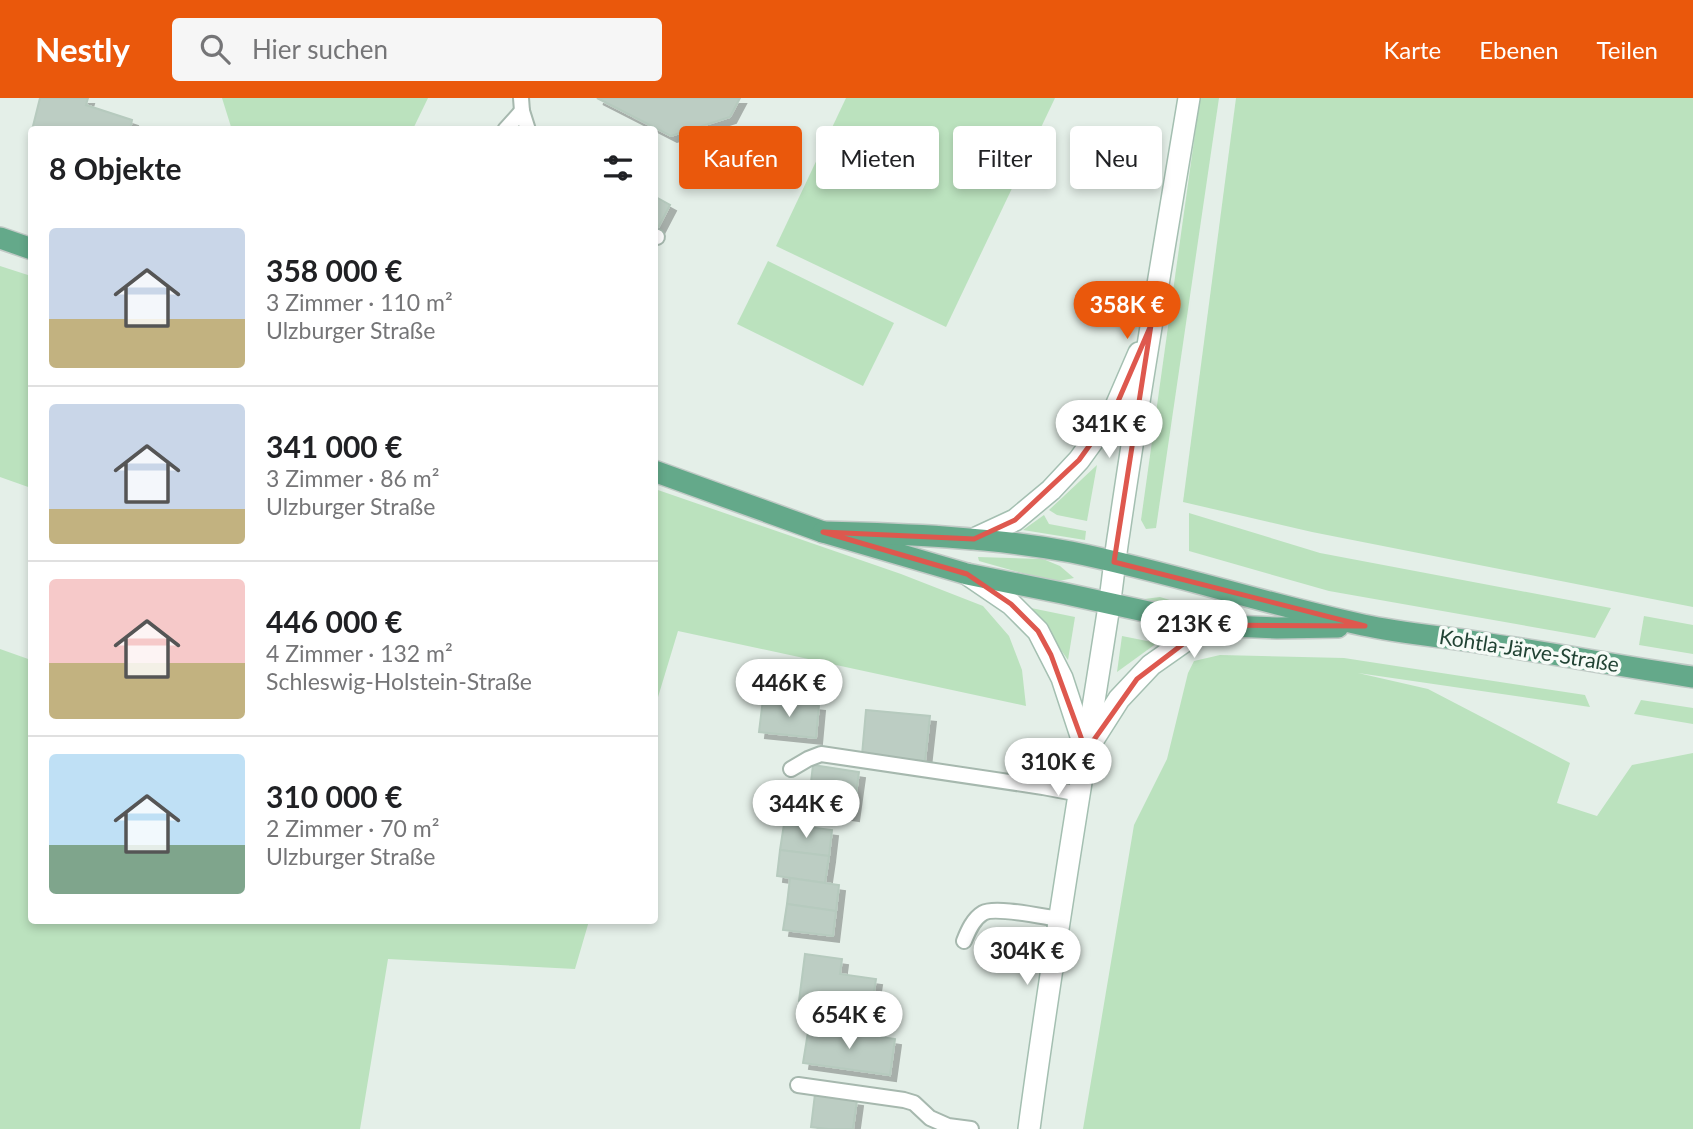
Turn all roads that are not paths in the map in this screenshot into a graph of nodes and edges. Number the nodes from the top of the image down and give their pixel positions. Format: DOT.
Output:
graph roads {
  1 [pos="1189,98"];
  2 [pos="522,105"];
  3 [pos="508,126"];
  4 [pos="527,126"];
  5 [pos="0,238"];
  6 [pos="28,248"];
  7 [pos="1151,325"];
  8 [pos="658,472"];
  9 [pos="823,531"];
  10 [pos="974,539"];
  11 [pos="1114,562"];
  12 [pos="967,575"];
  13 [pos="1110,604"];
  14 [pos="1208,625"];
  15 [pos="1365,626"];
  16 [pos="1693,677"];
  17 [pos="1086,751"];
  18 [pos="791,769"];
  19 [pos="1080,794"];
  20 [pos="1060,919"];
  21 [pos="964,941"];
  22 [pos="798,1085"];
  23 [pos="971,1129"];
  24 [pos="1029,1129"];
  1 -- 7 [label="main road"];
  2 -- 3 [label="lane"];
  2 -- 4 [label="lane"];
  5 -- 6 [label="main road"];
  7 -- 10 [label="main road"];
  7 -- 11 [label="main road"];
  8 -- 9 [label="main road, Kohtla-Järve-Straße"];
  9 -- 10 [label="main road, Kohtla-Järve-Straße"];
  9 -- 12 [label="main road, Kohtla-Järve-Straße"];
  10 -- 11 [label="main road, Kohtla-Järve-Straße"];
  11 -- 13 [label="main road"];
  11 -- 15 [label="main road, Kohtla-Järve-Straße"];
  12 -- 13 [label="main road, Kohtla-Järve-Straße"];
  12 -- 17 [label="main road"];
  13 -- 14 [label="main road, Kohtla-Järve-Straße"];
  13 -- 17 [label="main road"];
  14 -- 15 [label="main road, Kohtla-Järve-Straße"];
  14 -- 17 [label="main road"];
  15 -- 16 [label="main road, Kohtla-Järve-Straße"];
  17 -- 19 [label="main road"];
  18 -- 19 [label="lane"];
  19 -- 20 [label="main road"];
  20 -- 21 [label="lane"];
  20 -- 24 [label="main road"];
  22 -- 23 [label="lane"];
}
